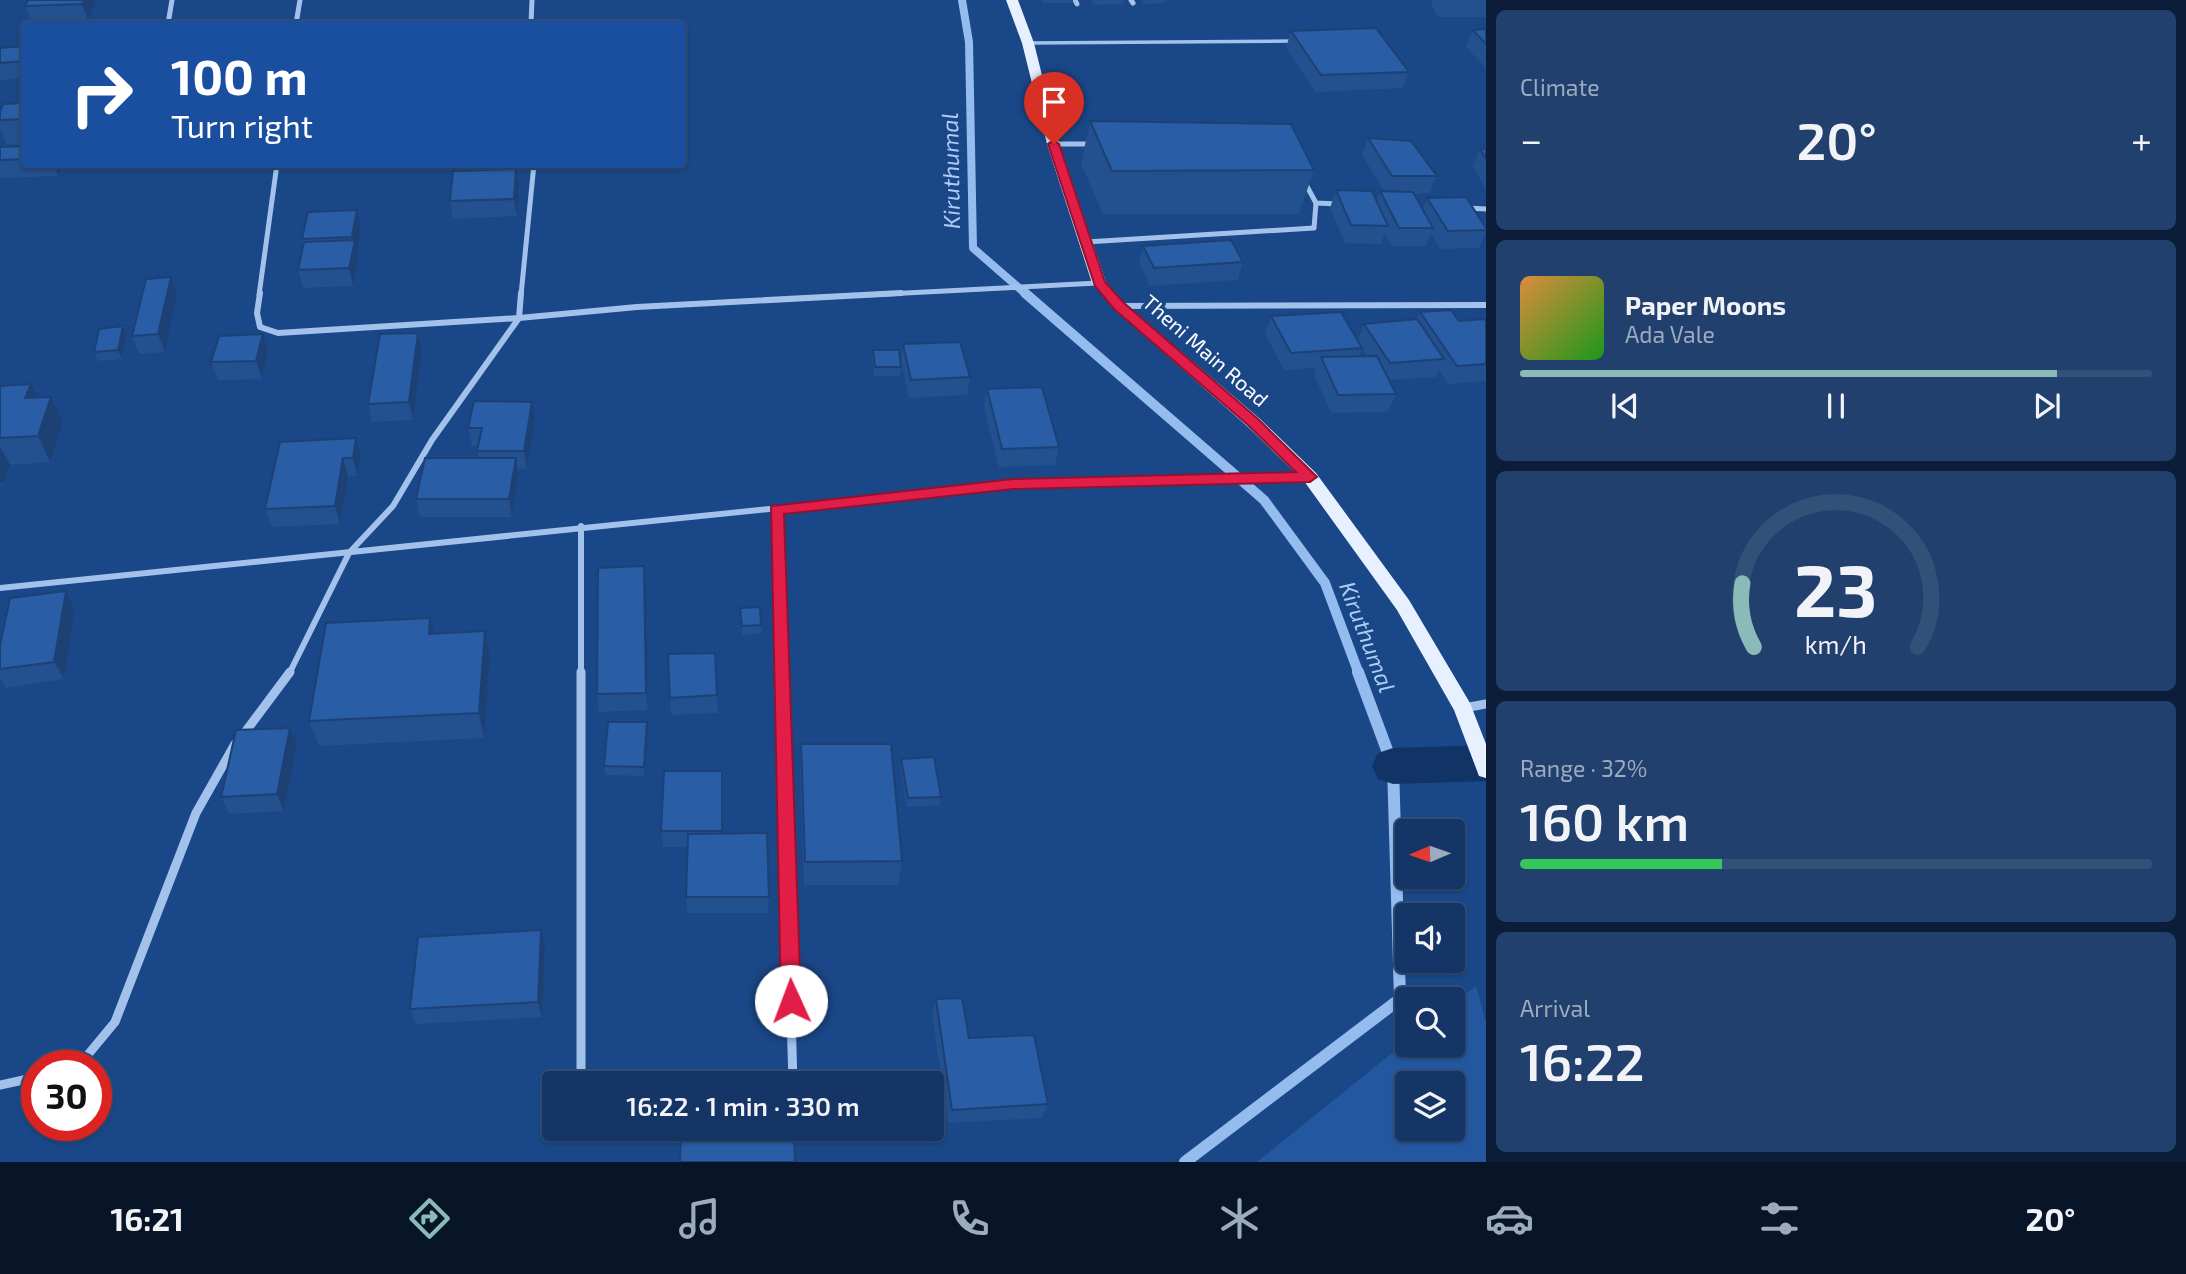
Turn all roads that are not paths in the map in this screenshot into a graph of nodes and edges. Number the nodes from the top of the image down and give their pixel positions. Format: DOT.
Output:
graph roads {
  1 [pos="172,0"];
  2 [pos="300,0"];
  3 [pos="532,0"];
  4 [pos="1012,0"];
  5 [pos="168,21"];
  6 [pos="296,21"];
  7 [pos="531,21"];
  8 [pos="1298,41"];
  9 [pos="1028,43"];
  10 [pos="1054,144"];
  11 [pos="1108,144"];
  12 [pos="276,168"];
  13 [pos="534,168"];
  14 [pos="1298,170"];
  15 [pos="1316,203"];
  16 [pos="1342,204"];
  17 [pos="1460,208"];
  18 [pos="1486,209"];
  19 [pos="1086,242"];
  20 [pos="1099,283"];
  21 [pos="1486,305"];
  22 [pos="1119,306"];
  23 [pos="519,318"];
  24 [pos="1310,477"];
  25 [pos="776,510"];
  26 [pos="580,526"];
  27 [pos="349,553"];
  28 [pos="0,588"];
  29 [pos="1486,704"];
  30 [pos="1463,708"];
  31 [pos="1486,770"];
  32 [pos="91,1050"];
  33 [pos="581,1071"];
  34 [pos="793,1071"];
  35 [pos="21,1080"];
  36 [pos="0,1085"];
  1 -- 5 [label="street"];
  2 -- 6 [label="street"];
  3 -- 7 [label="street"];
  4 -- 9 [label="main road, Theni Main Road"];
  8 -- 9 [label="lane"];
  9 -- 10 [label="main road, Theni Main Road"];
  10 -- 11 [label="street"];
  10 -- 19 [label="main road, Theni Main Road"];
  12 -- 23 [label="street"];
  13 -- 23 [label="street"];
  14 -- 15 [label="street"];
  15 -- 16 [label="street"];
  15 -- 19 [label="street"];
  17 -- 18 [label="street"];
  19 -- 20 [label="main road, Theni Main Road"];
  20 -- 22 [label="main road, Theni Main Road"];
  20 -- 23 [label="street"];
  21 -- 22 [label="street"];
  22 -- 24 [label="main road, Theni Main Road"];
  23 -- 27 [label="street"];
  24 -- 25 [label="street"];
  24 -- 30 [label="main road, Theni Main Road"];
  25 -- 26 [label="street"];
  25 -- 34 [label="street"];
  26 -- 27 [label="street"];
  26 -- 33 [label="street"];
  27 -- 28 [label="street"];
  27 -- 32 [label="street"];
  29 -- 30 [label="street"];
  30 -- 31 [label="main road, Theni Main Road"];
  35 -- 36 [label="street"];
}
